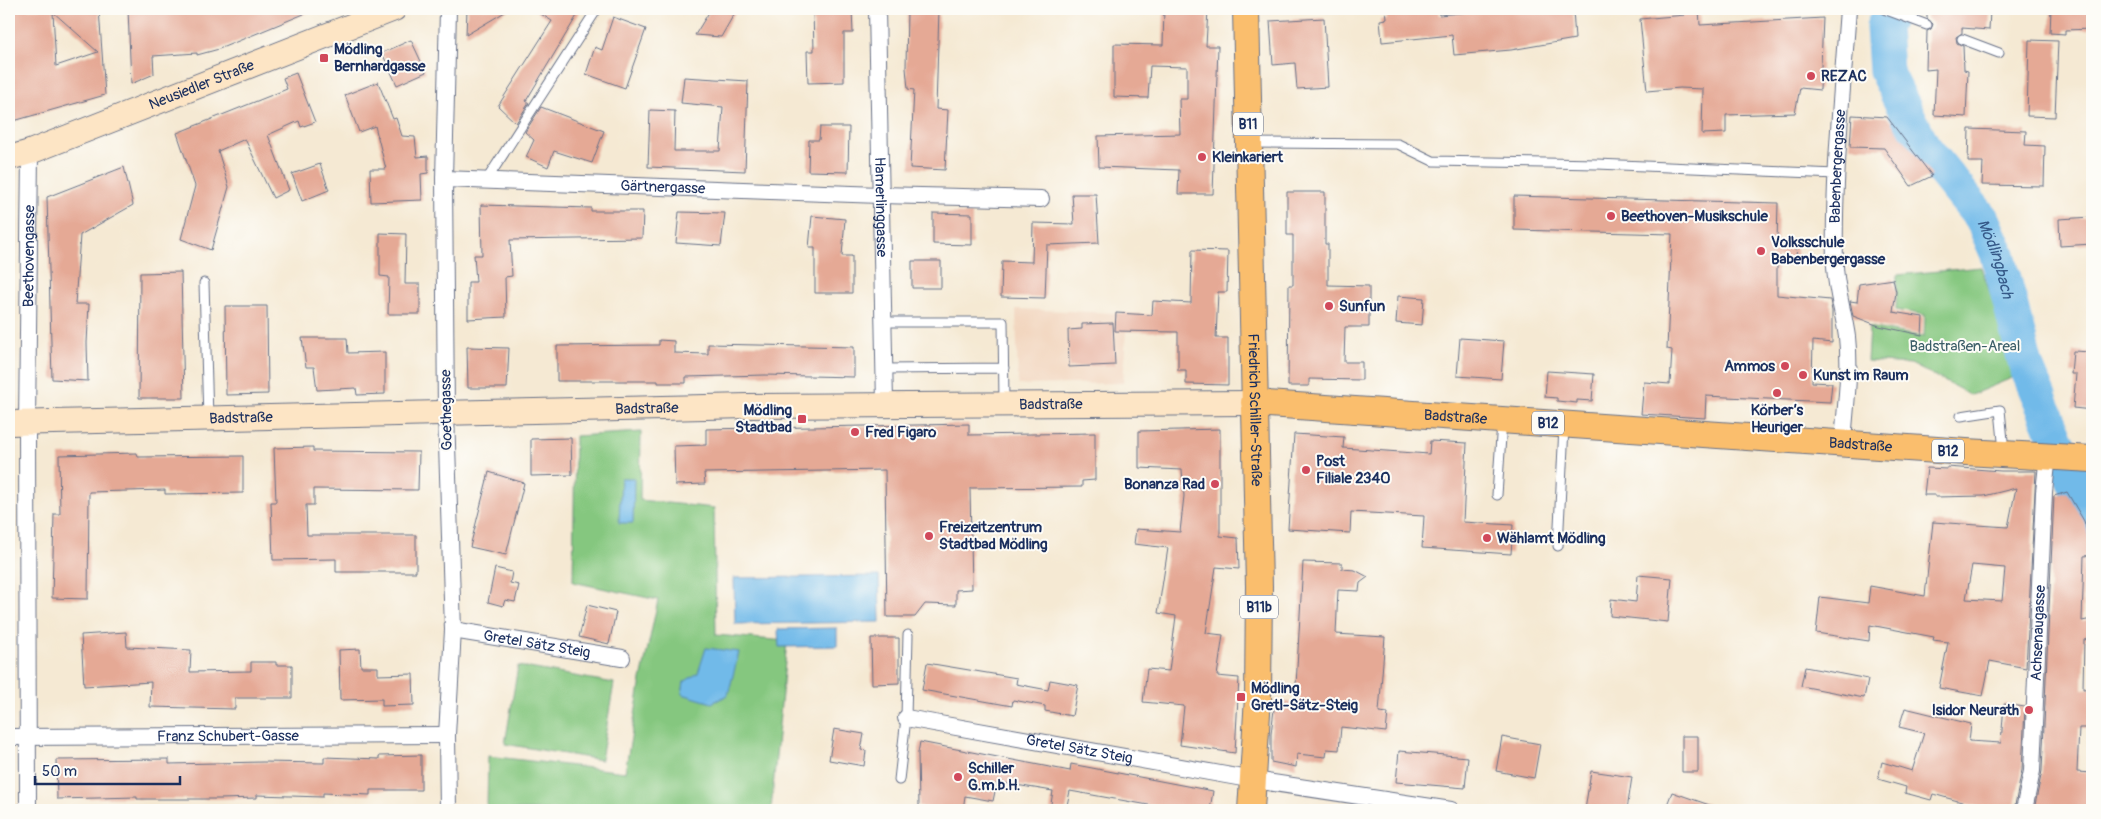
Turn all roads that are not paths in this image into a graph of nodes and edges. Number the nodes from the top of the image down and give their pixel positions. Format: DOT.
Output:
graph roads {
  1 [pos="394,9"];
  2 [pos="448,9"];
  3 [pos="597,9"];
  4 [pos="877,9"];
  5 [pos="1246,9"];
  6 [pos="1848,9"];
  7 [pos="1884,9"];
  8 [pos="1927,25"];
  9 [pos="1962,39"];
  10 [pos="1999,53"];
  11 [pos="1249,144"];
  12 [pos="19,155"];
  13 [pos="1836,174"];
  14 [pos="444,179"];
  15 [pos="486,182"];
  16 [pos="880,195"];
  17 [pos="1041,199"];
  18 [pos="204,283"];
  19 [pos="884,322"];
  20 [pos="884,368"];
  21 [pos="1004,368"];
  22 [pos="1004,403"];
  23 [pos="1254,403"];
  24 [pos="885,404"];
  25 [pos="446,414"];
  26 [pos="1962,416"];
  27 [pos="208,419"];
  28 [pos="1502,419"];
  29 [pos="18,423"];
  30 [pos="1564,424"];
  31 [pos="1843,443"];
  32 [pos="2004,454"];
  33 [pos="2050,455"];
  34 [pos="2087,458"];
  35 [pos="1497,495"];
  36 [pos="1558,546"];
  37 [pos="453,630"];
  38 [pos="908,635"];
  39 [pos="622,658"];
  40 [pos="906,718"];
  41 [pos="447,735"];
  42 [pos="9,737"];
  43 [pos="27,737"];
  44 [pos="899,780"];
  45 [pos="1254,780"];
  46 [pos="28,810"];
  47 [pos="448,810"];
  48 [pos="1251,810"];
  49 [pos="1451,810"];
  50 [pos="2024,810"];
  1 -- 12 [label="street, Neusiedler Straße"];
  2 -- 14 [label="street, Goethegasse"];
  3 -- 15 [label="lane"];
  4 -- 16 [label="street, Hamerlinggasse"];
  5 -- 11 [label="main road, Friedrich Schiller-Straße / B11"];
  6 -- 13 [label="street, Babenbergergasse"];
  7 -- 8 [label="lane"];
  9 -- 10 [label="lane"];
  11 -- 13 [label="lane"];
  11 -- 23 [label="main road, Friedrich Schiller-Straße / B11"];
  12 -- 29 [label="street, Beethovengasse"];
  13 -- 31 [label="street, Babenbergergasse"];
  14 -- 15 [label="street, Gärtnergasse"];
  14 -- 25 [label="street, Goethegasse"];
  15 -- 16 [label="street, Gärtnergasse"];
  16 -- 17 [label="street, Gärtnergasse"];
  16 -- 19 [label="street, Hamerlinggasse"];
  18 -- 27 [label="lane"];
  19 -- 20 [label="street, Hamerlinggasse"];
  19 -- 21 [label="lane"];
  20 -- 21 [label="lane"];
  20 -- 24 [label="street, Hamerlinggasse"];
  21 -- 22 [label="lane"];
  22 -- 23 [label="street, Badstraße"];
  22 -- 24 [label="street, Badstraße"];
  23 -- 28 [label="main road, Badstraße / B12"];
  23 -- 45 [label="main road, Friedrich Schiller-Straße / B11b"];
  24 -- 25 [label="street, Badstraße"];
  25 -- 27 [label="street, Badstraße"];
  25 -- 37 [label="street, Goethegasse"];
  26 -- 32 [label="lane"];
  27 -- 29 [label="street, Badstraße"];
  28 -- 30 [label="main road, Badstraße / B12"];
  28 -- 35 [label="lane"];
  29 -- 43 [label="street, Beethovengasse"];
  30 -- 31 [label="main road, Badstraße / B12"];
  30 -- 36 [label="lane"];
  31 -- 32 [label="main road, Badstraße / B12"];
  32 -- 33 [label="main road, Badstraße / B12"];
  33 -- 34 [label="main road, Badstraße / B12"];
  33 -- 50 [label="street, Achsenaugasse"];
  37 -- 39 [label="street, Gretel Sätz Steig"];
  37 -- 41 [label="street, Goethegasse"];
  38 -- 40 [label="lane"];
  40 -- 44 [label="lane"];
  40 -- 45 [label="street, Gretel Sätz Steig"];
  41 -- 43 [label="street, Franz Schubert-Gasse"];
  41 -- 47 [label="street, Goethegasse"];
  42 -- 43 [label="street, Franz Schubert-Gasse"];
  43 -- 46 [label="street, Beethovengasse"];
  45 -- 48 [label="main road, Friedrich Schiller-Straße / B11b"];
  45 -- 49 [label="street, Gretel Sätz Steig"];
}
